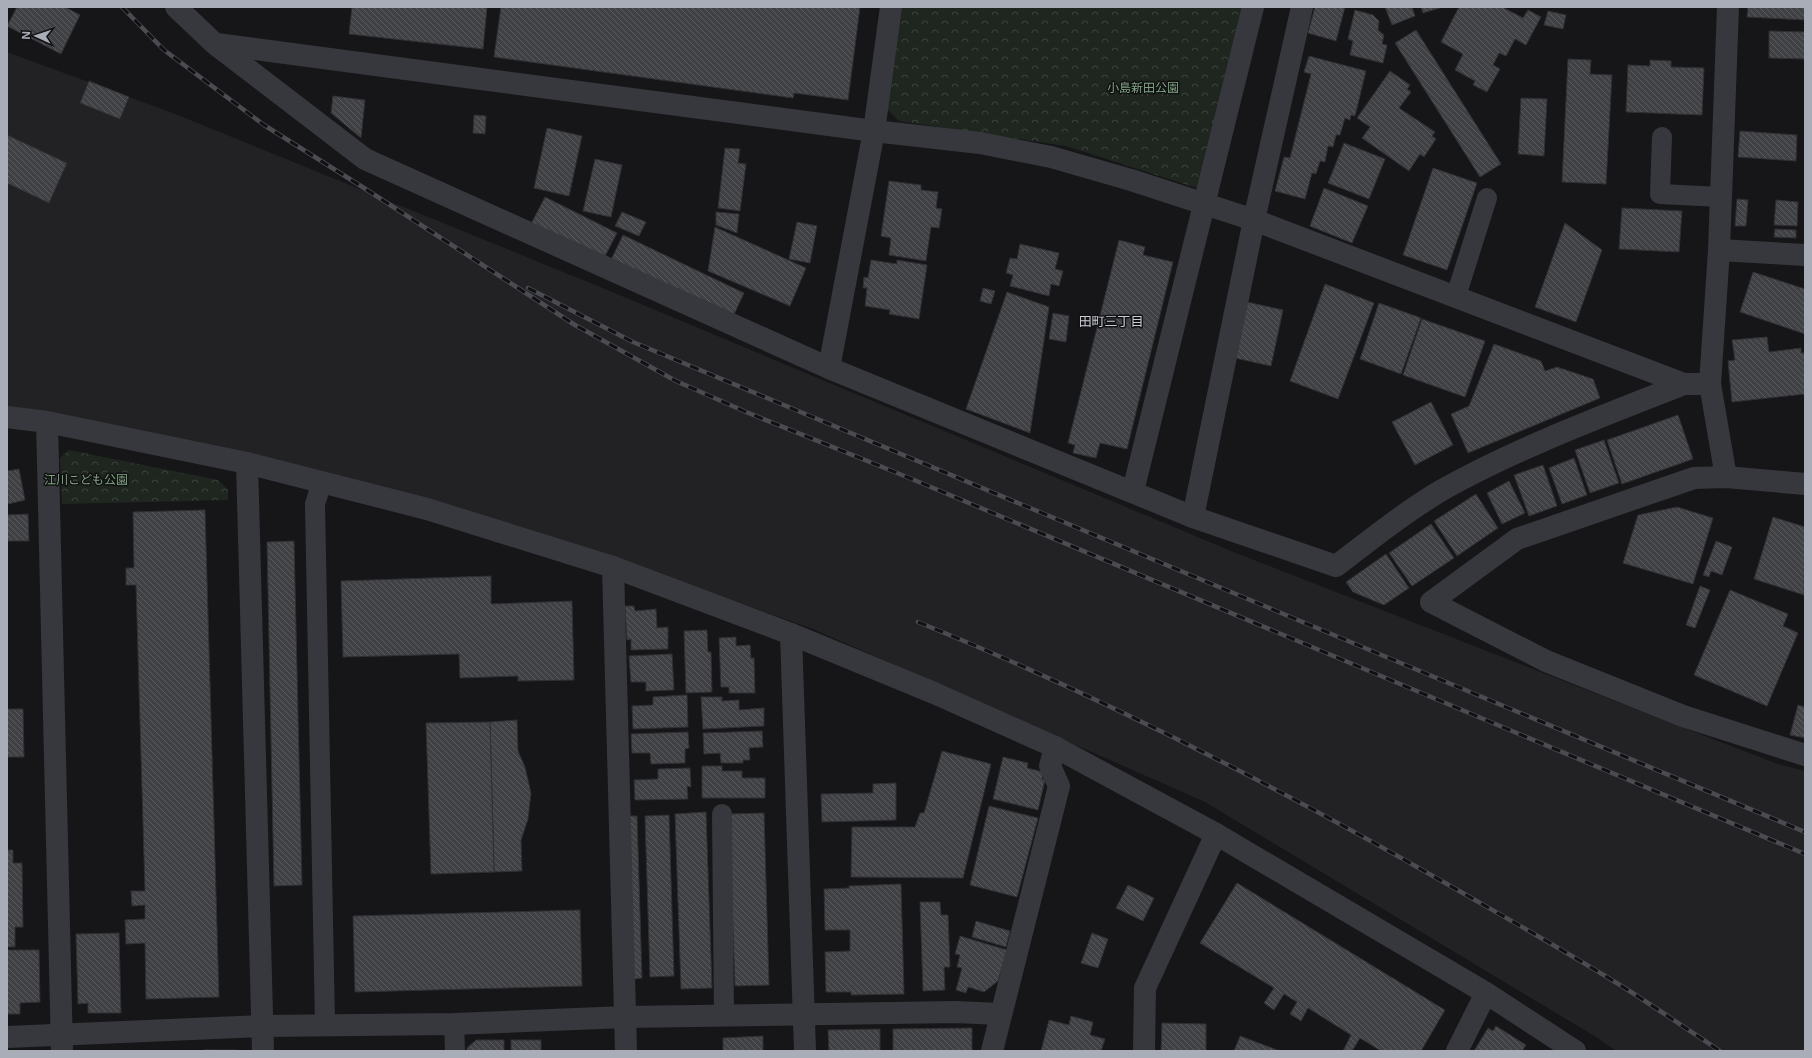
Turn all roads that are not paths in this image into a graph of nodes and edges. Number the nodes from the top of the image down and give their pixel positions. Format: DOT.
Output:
graph roads {
  1 [pos="176,7"];
  2 [pos="891,7"];
  3 [pos="1253,7"];
  4 [pos="1302,7"];
  5 [pos="1728,7"];
  6 [pos="215,44"];
  7 [pos="874,131"];
  8 [pos="1662,137"];
  9 [pos="1487,198"];
  10 [pos="1721,198"];
  11 [pos="1205,204"];
  12 [pos="1254,220"];
  13 [pos="1719,250"];
  14 [pos="1805,255"];
  15 [pos="1456,296"];
  16 [pos="829,368"];
  17 [pos="1684,384"];
  18 [pos="1710,384"];
  19 [pos="7,417"];
  20 [pos="47,422"];
  21 [pos="247,463"];
  22 [pos="1726,477"];
  23 [pos="322,482"];
  24 [pos="1805,484"];
  25 [pos="1133,491"];
  26 [pos="1193,516"];
  27 [pos="613,567"];
  28 [pos="791,634"];
  29 [pos="1055,747"];
  30 [pos="1805,755"];
  31 [pos="722,814"];
  32 [pos="1216,834"];
  33 [pos="1486,993"];
  34 [pos="804,1014"];
  35 [pos="1001,1014"];
  36 [pos="724,1016"];
  37 [pos="626,1018"];
  38 [pos="454,1024"];
  39 [pos="325,1025"];
  40 [pos="262,1026"];
  41 [pos="7,1037"];
  42 [pos="62,1043"];
  43 [pos="263,1051"];
  44 [pos="455,1051"];
  45 [pos="626,1051"];
  46 [pos="805,1051"];
  47 [pos="992,1051"];
  48 [pos="1144,1051"];
  49 [pos="1458,1051"];
  50 [pos="1575,1051"];
  1 -- 6 [label="street"];
  2 -- 7 [label="street"];
  3 -- 11 [label="street"];
  4 -- 12 [label="street"];
  5 -- 10 [label="street"];
  6 -- 7 [label="street"];
  6 -- 16 [label="street"];
  7 -- 11 [label="street"];
  7 -- 16 [label="street"];
  8 -- 10 [label="lane"];
  9 -- 15 [label="lane"];
  10 -- 13 [label="street"];
  11 -- 12 [label="street"];
  11 -- 25 [label="street"];
  12 -- 15 [label="street"];
  12 -- 26 [label="street"];
  13 -- 14 [label="street"];
  13 -- 18 [label="street"];
  15 -- 17 [label="street"];
  16 -- 25 [label="street"];
  17 -- 18 [label="street"];
  17 -- 26 [label="street"];
  18 -- 22 [label="street"];
  19 -- 20 [label="street"];
  20 -- 21 [label="street"];
  20 -- 42 [label="street"];
  21 -- 23 [label="street"];
  21 -- 40 [label="street"];
  22 -- 24 [label="street"];
  22 -- 30 [label="street"];
  23 -- 27 [label="street"];
  23 -- 39 [label="lane"];
  25 -- 26 [label="street"];
  27 -- 28 [label="street"];
  27 -- 37 [label="street"];
  28 -- 29 [label="street"];
  28 -- 34 [label="street"];
  29 -- 32 [label="street"];
  29 -- 35 [label="street"];
  31 -- 36 [label="lane"];
  32 -- 33 [label="street"];
  32 -- 48 [label="street"];
  33 -- 49 [label="street"];
  33 -- 50 [label="street"];
  34 -- 35 [label="street"];
  34 -- 36 [label="street"];
  34 -- 46 [label="street"];
  35 -- 47 [label="street"];
  36 -- 37 [label="street"];
  37 -- 38 [label="street"];
  37 -- 45 [label="street"];
  38 -- 39 [label="street"];
  38 -- 44 [label="lane"];
  39 -- 40 [label="street"];
  40 -- 42 [label="street"];
  40 -- 43 [label="street"];
  41 -- 42 [label="street"];
}
